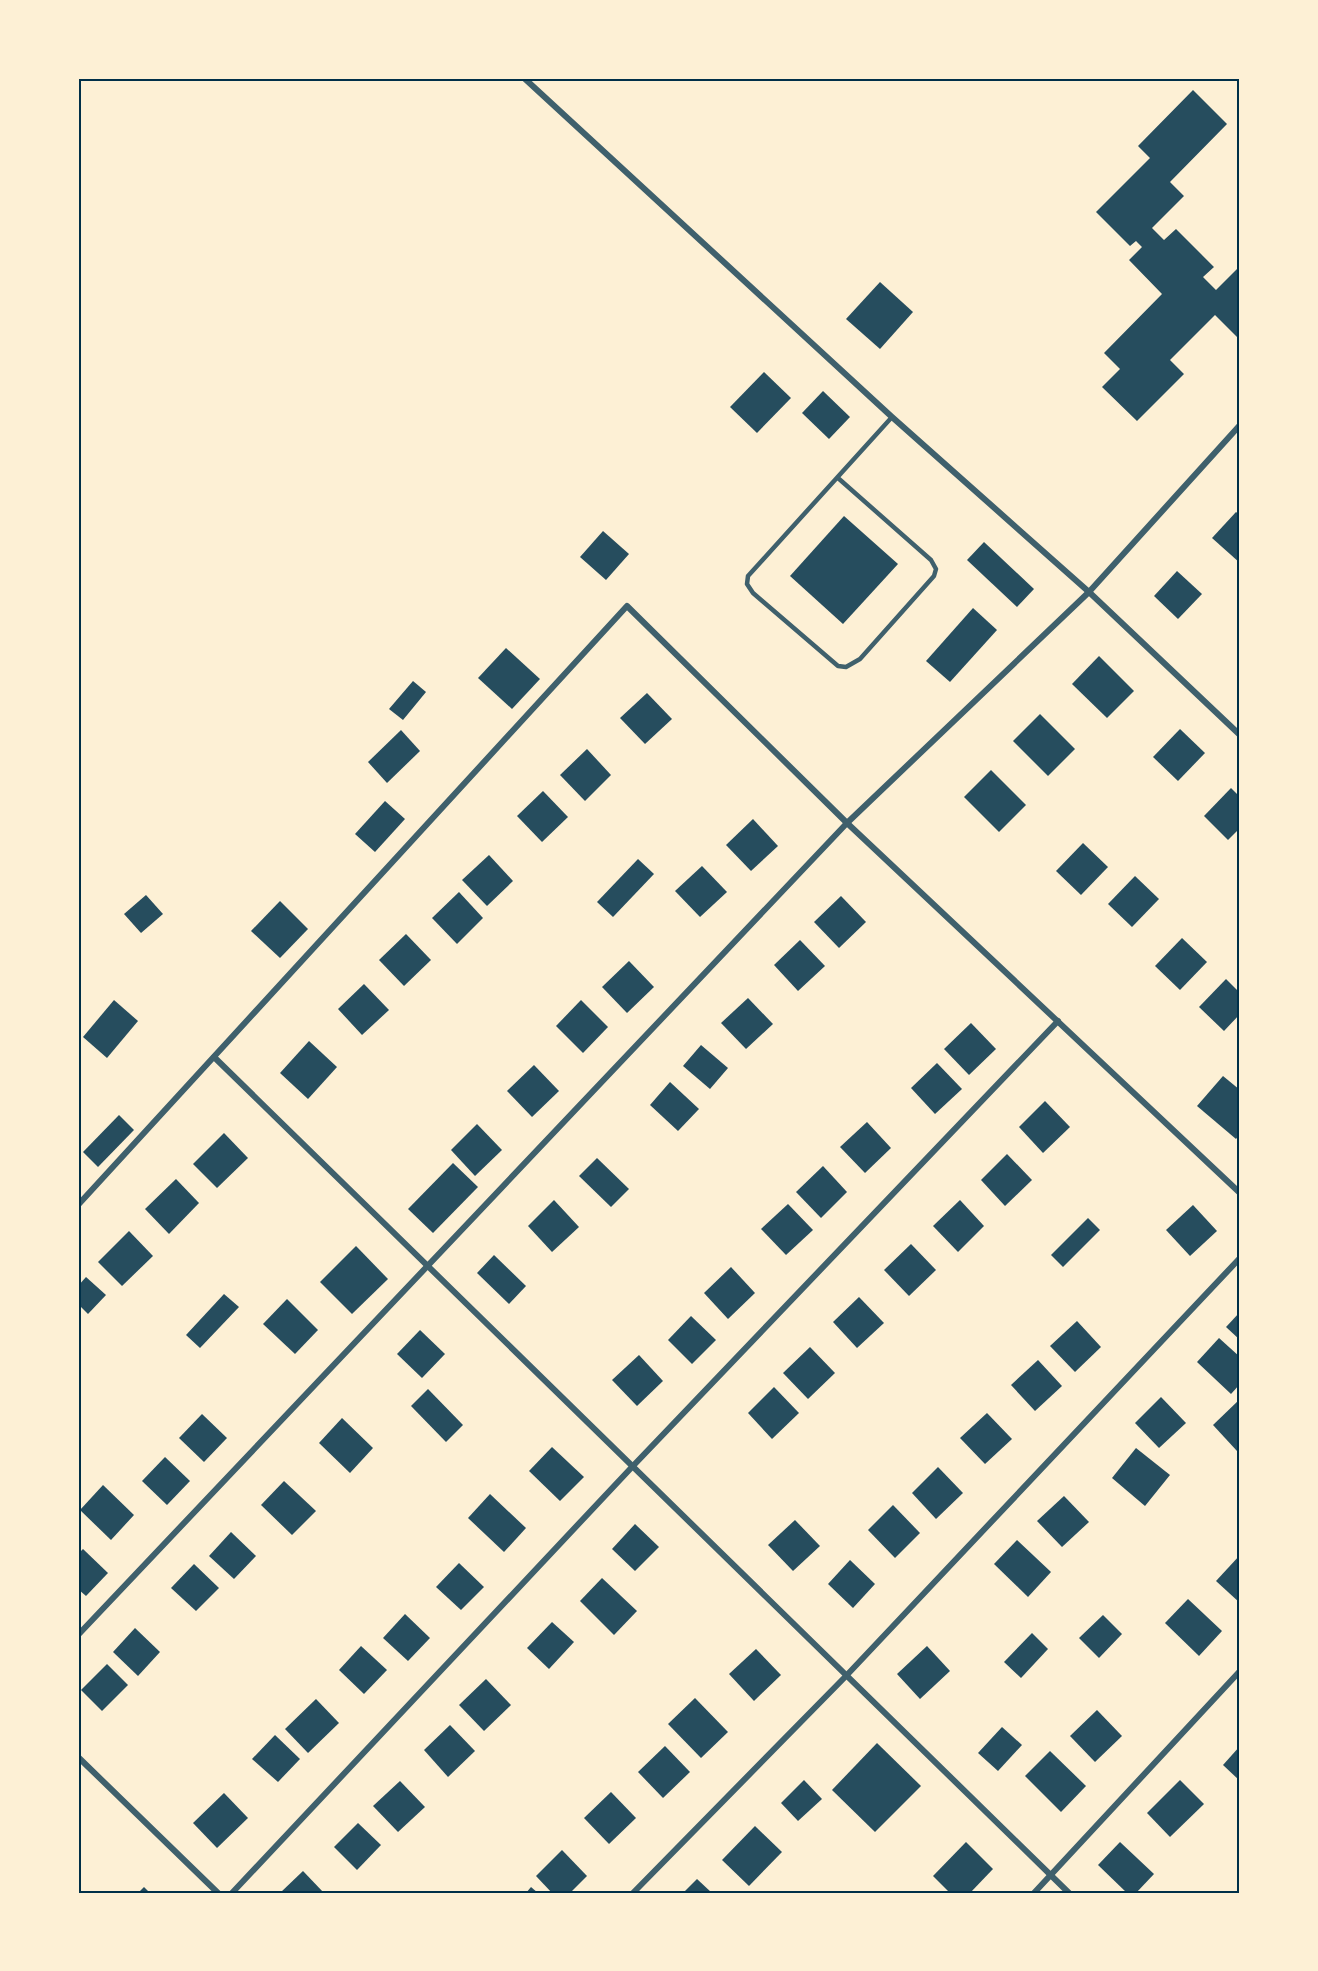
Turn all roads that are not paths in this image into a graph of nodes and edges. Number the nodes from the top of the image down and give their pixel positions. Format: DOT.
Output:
graph roads {
  1 [pos="524,78"];
  2 [pos="892,417"];
  3 [pos="1240,425"];
  4 [pos="838,478"];
  5 [pos="1089,592"];
  6 [pos="1240,735"];
  7 [pos="847,823"];
  8 [pos="1058,1021"];
  9 [pos="214,1057"];
  10 [pos="1240,1192"];
  11 [pos="78,1205"];
  12 [pos="1240,1258"];
  13 [pos="426,1265"];
  14 [pos="632,1467"];
  15 [pos="78,1635"];
  16 [pos="1240,1671"];
  17 [pos="846,1676"];
  18 [pos="78,1758"];
  19 [pos="1050,1876"];
  20 [pos="218,1893"];
  21 [pos="232,1893"];
  22 [pos="633,1893"];
  23 [pos="1034,1893"];
  24 [pos="1069,1893"];
  1 -- 2 [label="street"];
  2 -- 4 [label="lane"];
  2 -- 5 [label="street"];
  3 -- 5 [label="street"];
  4 -- 4 [label="lane"];
  5 -- 6 [label="street"];
  5 -- 7 [label="street"];
  7 -- 8 [label="street"];
  7 -- 9 [label="street"];
  7 -- 13 [label="street"];
  8 -- 10 [label="street"];
  8 -- 14 [label="street"];
  9 -- 11 [label="street"];
  9 -- 13 [label="street"];
  12 -- 17 [label="street"];
  13 -- 14 [label="street"];
  13 -- 15 [label="street"];
  14 -- 17 [label="street"];
  14 -- 21 [label="street"];
  16 -- 19 [label="street"];
  17 -- 19 [label="street"];
  17 -- 22 [label="street"];
  18 -- 20 [label="street"];
  19 -- 23 [label="street"];
  19 -- 24 [label="street"];
}
